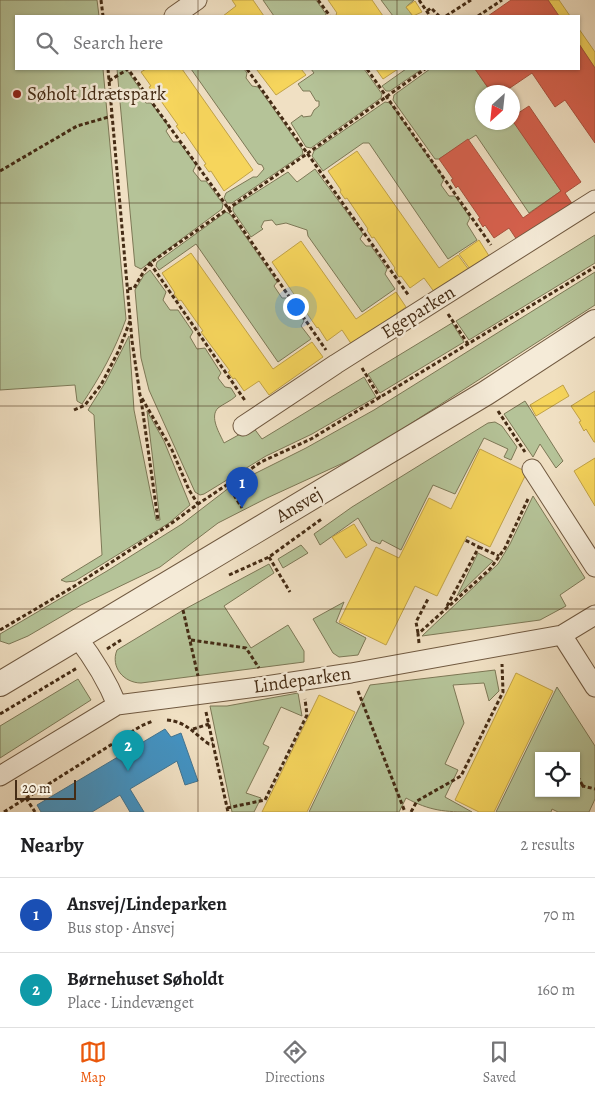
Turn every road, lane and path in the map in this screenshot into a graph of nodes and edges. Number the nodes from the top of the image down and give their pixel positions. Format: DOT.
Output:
graph roads {
  1 [pos="101,0"];
  2 [pos="197,0"];
  3 [pos="318,0"];
  4 [pos="419,0"];
  5 [pos="472,0"];
  6 [pos="502,0"];
  7 [pos="496,2"];
  8 [pos="427,12"];
  9 [pos="103,15"];
  10 [pos="175,15"];
  11 [pos="329,15"];
  12 [pos="429,15"];
  13 [pos="439,15"];
  14 [pos="448,15"];
  15 [pos="479,15"];
  16 [pos="108,70"];
  17 [pos="126,70"];
  18 [pos="129,70"];
  19 [pos="248,70"];
  20 [pos="368,70"];
  21 [pos="424,70"];
  22 [pos="109,81"];
  23 [pos="387,96"];
  24 [pos="112,116"];
  25 [pos="308,153"];
  26 [pos="0,171"];
  27 [pos="595,200"];
  28 [pos="228,208"];
  29 [pos="502,260"];
  30 [pos="150,263"];
  31 [pos="595,268"];
  32 [pos="128,289"];
  33 [pos="419,310"];
  34 [pos="130,320"];
  35 [pos="454,322"];
  36 [pos="595,322"];
  37 [pos="468,344"];
  38 [pos="336,364"];
  39 [pos="366,375"];
  40 [pos="486,393"];
  41 [pos="140,395"];
  42 [pos="380,398"];
  43 [pos="74,410"];
  44 [pos="250,421"];
  45 [pos="536,473"];
  46 [pos="227,484"];
  47 [pos="198,504"];
  48 [pos="242,508"];
  49 [pos="158,520"];
  50 [pos="465,540"];
  51 [pos="479,547"];
  52 [pos="269,556"];
  53 [pos="499,556"];
  54 [pos="595,567"];
  55 [pos="290,592"];
  56 [pos="428,599"];
  57 [pos="446,609"];
  58 [pos="183,610"];
  59 [pos="595,615"];
  60 [pos="0,630"];
  61 [pos="418,634"];
  62 [pos="562,635"];
  63 [pos="78,637"];
  64 [pos="191,640"];
  65 [pos="501,646"];
  66 [pos="93,658"];
  67 [pos="422,660"];
  68 [pos="351,673"];
  69 [pos="304,680"];
  70 [pos="199,682"];
  71 [pos="0,684"];
  72 [pos="266,686"];
  73 [pos="595,687"];
  74 [pos="117,704"];
  75 [pos="205,707"];
  76 [pos="0,714"];
  77 [pos="209,724"];
  78 [pos="192,729"];
  79 [pos="213,744"];
  80 [pos="0,776"];
  81 [pos="580,781"];
  82 [pos="583,786"];
  83 [pos="580,788"];
  84 [pos="595,789"];
  85 [pos="26,798"];
  86 [pos="228,810"];
  87 [pos="4,812"];
  88 [pos="36,812"];
  89 [pos="405,812"];
  90 [pos="411,812"];
  1 -- 9 [label="path"];
  2 -- 10 [label="street"];
  3 -- 11 [label="path"];
  4 -- 8 [label="path"];
  5 -- 14 [label="path"];
  6 -- 7 [label="path"];
  7 -- 15 [label="path"];
  8 -- 12 [label="path"];
  8 -- 13 [label="path"];
  16 -- 22 [label="path"];
  17 -- 22 [label="path"];
  18 -- 28 [label="path"];
  19 -- 25 [label="path"];
  20 -- 23 [label="path"];
  21 -- 23 [label="path"];
  22 -- 24 [label="path"];
  23 -- 25 [label="path"];
  23 -- 29 [label="path"];
  24 -- 26 [label="path"];
  24 -- 32 [label="path"];
  25 -- 28 [label="path"];
  25 -- 33 [label="path"];
  27 -- 29 [label="street, Egeparken"];
  28 -- 30 [label="path"];
  28 -- 38 [label="path"];
  29 -- 33 [label="street, Egeparken"];
  30 -- 32 [label="path"];
  30 -- 44 [label="path"];
  31 -- 37 [label="path"];
  32 -- 34 [label="path"];
  33 -- 38 [label="street, Egeparken"];
  34 -- 41 [label="path"];
  34 -- 43 [label="path"];
  35 -- 37 [label="path"];
  36 -- 40 [label="street, Ansvej"];
  37 -- 42 [label="path"];
  38 -- 44 [label="street, Egeparken"];
  39 -- 42 [label="path"];
  40 -- 45 [label="path"];
  40 -- 63 [label="street, Ansvej"];
  41 -- 47 [label="path"];
  41 -- 49 [label="path"];
  42 -- 46 [label="path"];
  45 -- 53 [label="path"];
  45 -- 54 [label="street"];
  46 -- 47 [label="path"];
  46 -- 48 [label="path"];
  47 -- 60 [label="path"];
  50 -- 51 [label="path"];
  51 -- 53 [label="path"];
  51 -- 57 [label="path"];
  52 -- 55 [label="path"];
  53 -- 57 [label="path"];
  56 -- 61 [label="path"];
  57 -- 61 [label="path"];
  58 -- 64 [label="path"];
  59 -- 62 [label="street, Lindeparken"];
  61 -- 67 [label="path"];
  62 -- 65 [label="street, Lindeparken"];
  62 -- 73 [label="street"];
  63 -- 66 [label="street"];
  63 -- 71 [label="street, Ansvej"];
  64 -- 70 [label="path"];
  64 -- 72 [label="path"];
  65 -- 67 [label="street, Lindeparken"];
  65 -- 90 [label="path"];
  66 -- 74 [label="street"];
  66 -- 76 [label="path"];
  67 -- 68 [label="street, Lindeparken"];
  68 -- 69 [label="street, Lindeparken"];
  68 -- 89 [label="path"];
  69 -- 72 [label="street, Lindeparken"];
  69 -- 86 [label="path"];
  72 -- 74 [label="street, Lindeparken"];
  74 -- 80 [label="street"];
  75 -- 77 [label="path"];
  77 -- 78 [label="path"];
  77 -- 79 [label="path"];
  78 -- 79 [label="path"];
  78 -- 85 [label="path"];
  79 -- 86 [label="path"];
  81 -- 82 [label="path"];
  82 -- 83 [label="path"];
  82 -- 84 [label="path"];
  85 -- 87 [label="path"];
  85 -- 88 [label="path"];
}
